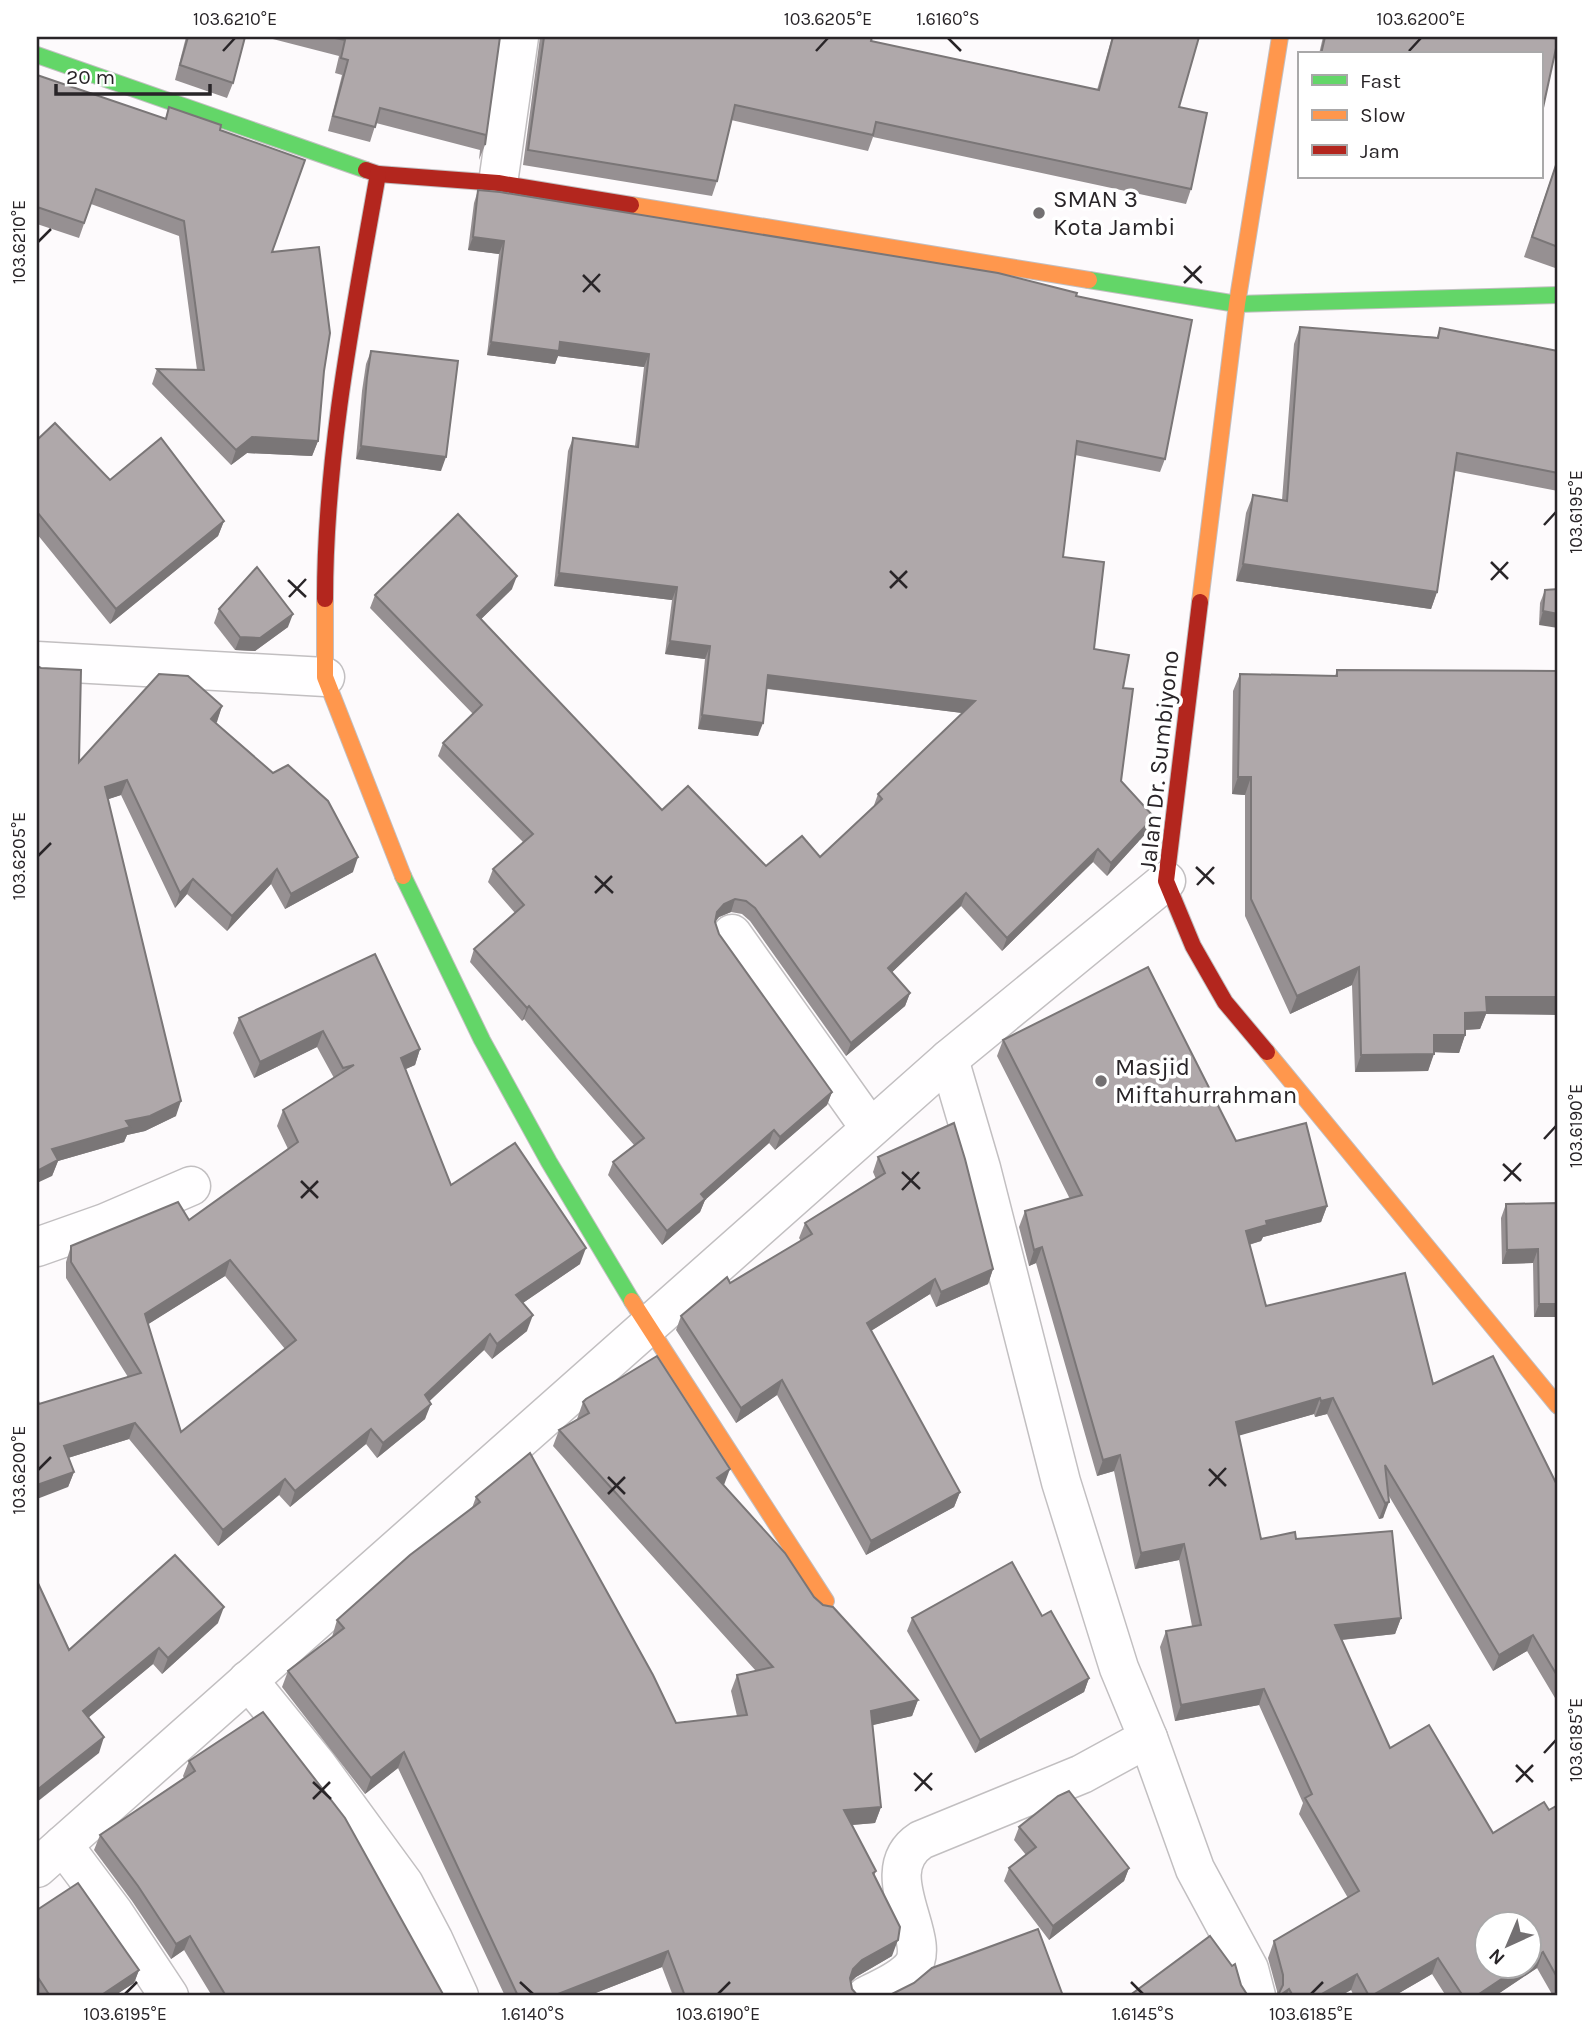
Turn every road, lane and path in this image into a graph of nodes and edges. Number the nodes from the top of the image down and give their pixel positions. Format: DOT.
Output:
graph roads {
  1 [pos="519,37"];
  2 [pos="1280,37"];
  3 [pos="37,55"];
  4 [pos="378,174"];
  5 [pos="498,183"];
  6 [pos="1558,295"];
  7 [pos="1237,304"];
  8 [pos="37,661"];
  9 [pos="325,677"];
  10 [pos="1166,881"];
  11 [pos="733,934"];
  12 [pos="948,1059"];
  13 [pos="870,1128"];
  14 [pos="191,1186"];
  15 [pos="37,1247"];
  16 [pos="647,1326"];
  17 [pos="1558,1406"];
  18 [pos="826,1601"];
  19 [pos="248,1680"];
  20 [pos="1148,1738"];
  21 [pos="50,1857"];
  22 [pos="169,1996"];
  23 [pos="459,1996"];
  24 [pos="866,1996"];
  25 [pos="1256,1996"];
  1 -- 5 [label="street"];
  2 -- 7 [label="street, Jalan Dr. Sumbiyono"];
  3 -- 4 [label="street"];
  4 -- 5 [label="street"];
  4 -- 9 [label="street"];
  5 -- 7 [label="street"];
  6 -- 7 [label="street"];
  7 -- 10 [label="street, Jalan Dr. Sumbiyono"];
  8 -- 9 [label="street"];
  9 -- 16 [label="street"];
  10 -- 12 [label="street"];
  10 -- 17 [label="street, Jalan Dr. Sumbiyono"];
  11 -- 13 [label="street"];
  12 -- 13 [label="street"];
  12 -- 20 [label="street"];
  13 -- 16 [label="street"];
  14 -- 15 [label="street"];
  16 -- 18 [label="street"];
  16 -- 19 [label="street"];
  19 -- 21 [label="street"];
  19 -- 23 [label="street"];
  20 -- 24 [label="street"];
  20 -- 25 [label="street"];
  21 -- 22 [label="street"];
}
